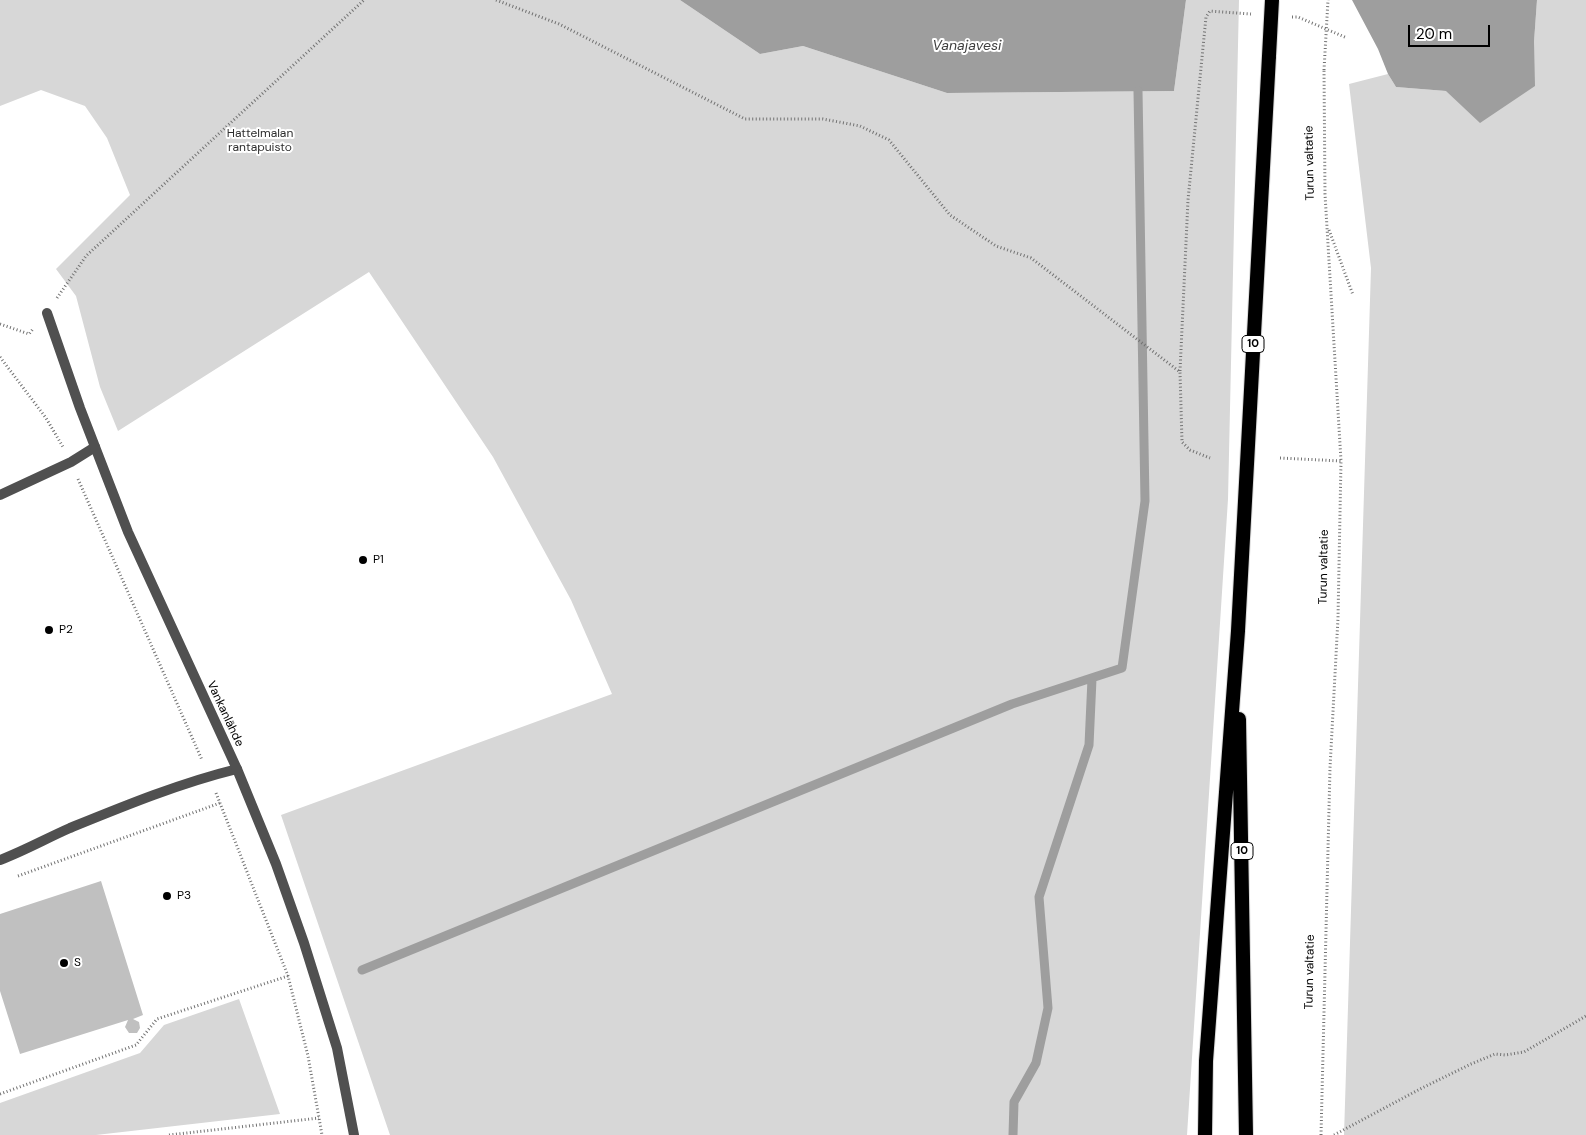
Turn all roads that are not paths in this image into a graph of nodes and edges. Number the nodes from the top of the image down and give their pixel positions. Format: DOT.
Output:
graph roads {
  1 [pos="1272,0"];
  2 [pos="46,314"];
  3 [pos="95,447"];
  4 [pos="0,496"];
  5 [pos="1238,631"];
  6 [pos="237,769"];
  7 [pos="0,860"];
  8 [pos="354,1135"];
  9 [pos="1205,1135"];
  10 [pos="1246,1135"];
  1 -- 5 [label="highway, 10, bridge"];
  2 -- 3 [label="street, Vankanlähde"];
  3 -- 4 [label="street"];
  3 -- 6 [label="street, Vankanlähde"];
  5 -- 9 [label="highway, 10"];
  5 -- 10 [label="highway, 10"];
  6 -- 7 [label="street"];
  6 -- 8 [label="street, Vankanlähde"];
}
